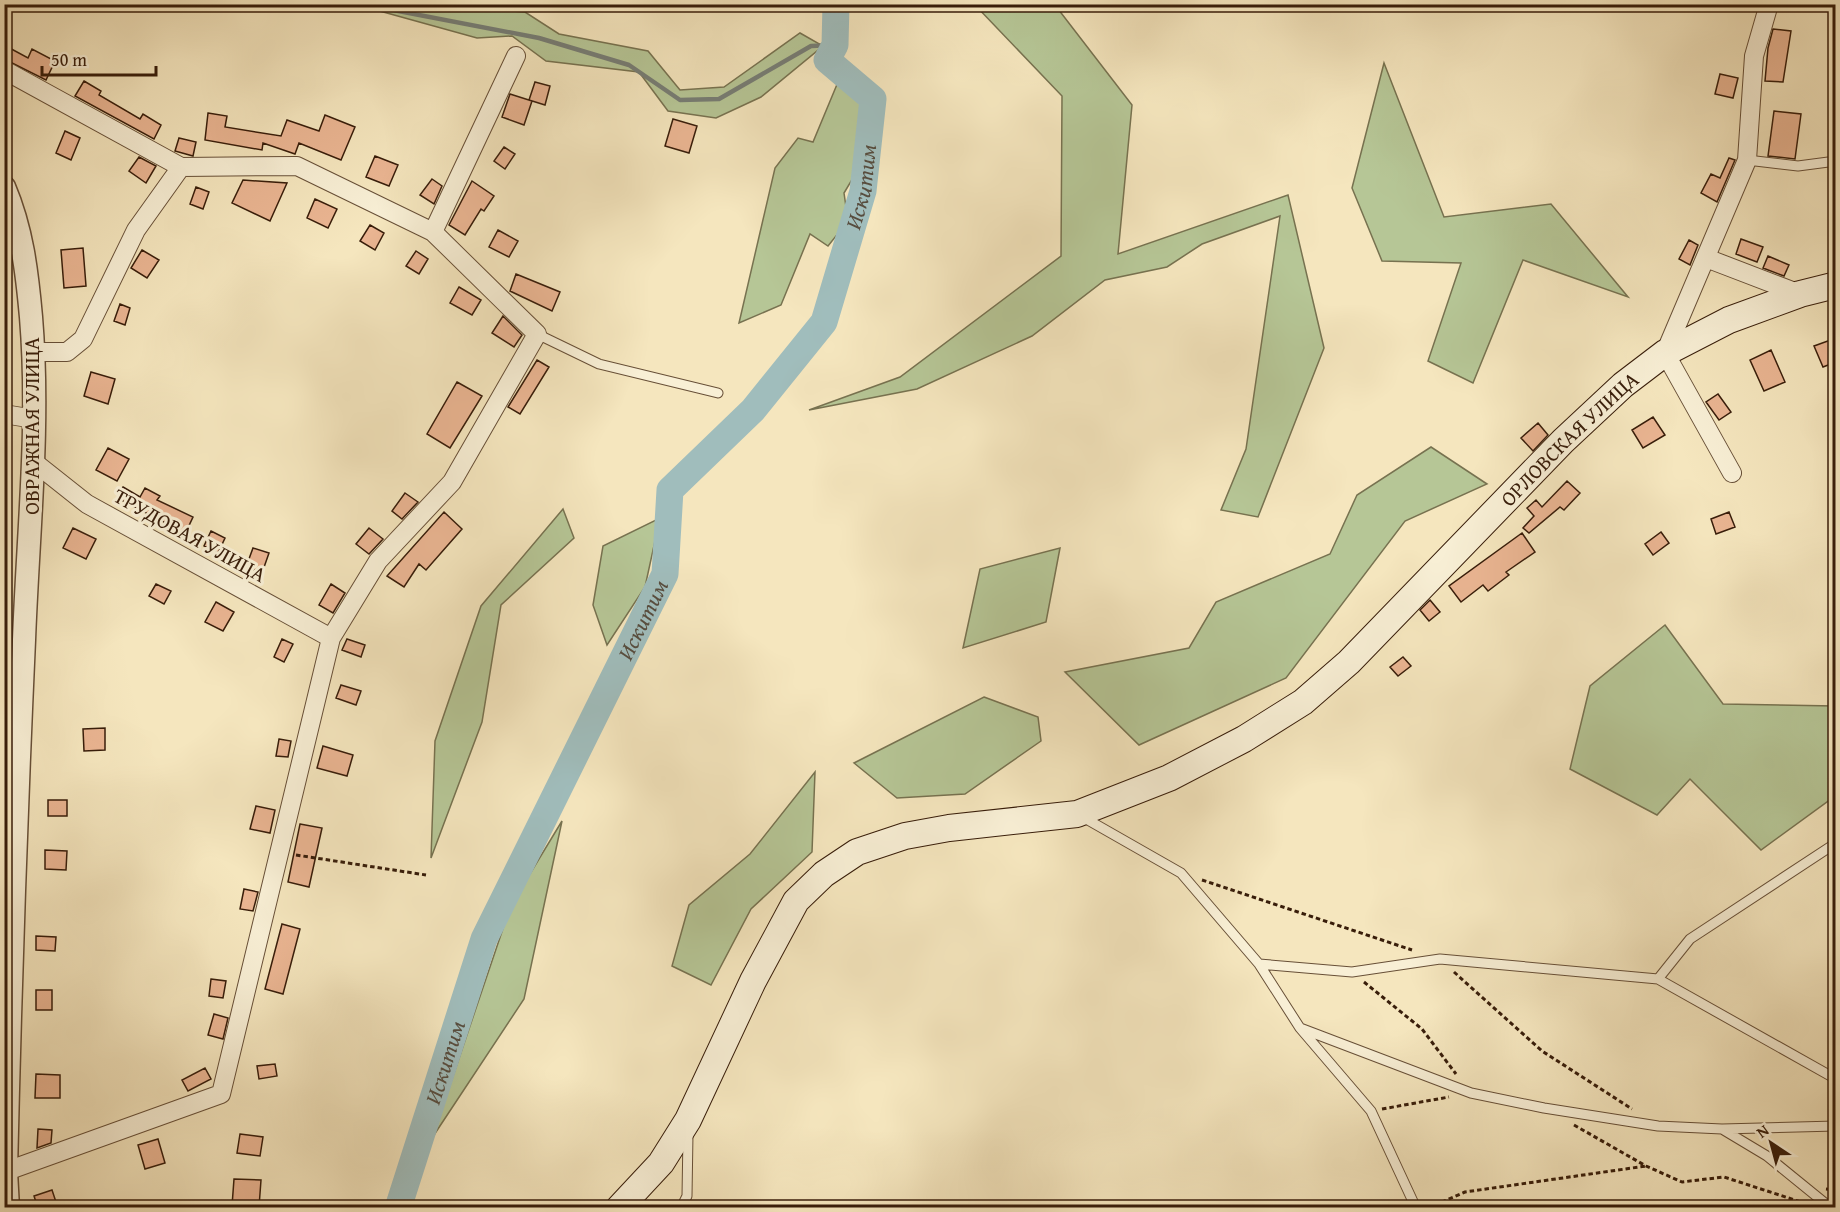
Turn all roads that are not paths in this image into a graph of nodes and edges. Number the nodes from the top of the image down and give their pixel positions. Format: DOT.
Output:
graph roads {
  1 [pos="1769,4"];
  2 [pos="516,56"];
  3 [pos="4,70"];
  4 [pos="1748,160"];
  5 [pos="1836,161"];
  6 [pos="181,167"];
  7 [pos="4,187"];
  8 [pos="433,232"];
  9 [pos="1706,258"];
  10 [pos="1836,285"];
  11 [pos="1800,294"];
  12 [pos="537,334"];
  13 [pos="33,352"];
  14 [pos="1665,353"];
  15 [pos="718,393"];
  16 [pos="4,414"];
  17 [pos="34,418"];
  18 [pos="34,462"];
  19 [pos="1732,473"];
  20 [pos="331,638"];
  21 [pos="1077,814"];
  22 [pos="1836,843"];
  23 [pos="1259,964"];
  24 [pos="1658,979"];
  25 [pos="1300,1028"];
  26 [pos="1836,1079"];
  27 [pos="688,1120"];
  28 [pos="1836,1126"];
  29 [pos="1722,1129"];
  30 [pos="5,1172"];
  31 [pos="8,1208"];
  32 [pos="619,1208"];
  33 [pos="681,1208"];
  34 [pos="1416,1208"];
  35 [pos="1831,1208"];
  1 -- 4 [label="street"];
  2 -- 8 [label="street"];
  3 -- 6 [label="street"];
  4 -- 5 [label="lane"];
  4 -- 9 [label="street"];
  6 -- 8 [label="street"];
  6 -- 13 [label="street"];
  7 -- 13 [label="street, ОВРАЖНАЯ УЛИЦА"];
  8 -- 12 [label="street"];
  9 -- 11 [label="street"];
  9 -- 14 [label="street"];
  10 -- 11 [label="main road, ОРЛОВСКАЯ УЛИЦА"];
  11 -- 14 [label="main road, ОРЛОВСКАЯ УЛИЦА"];
  12 -- 15 [label="lane"];
  12 -- 20 [label="street"];
  13 -- 17 [label="street, ОВРАЖНАЯ УЛИЦА"];
  14 -- 19 [label="street"];
  14 -- 21 [label="main road, ОРЛОВСКАЯ УЛИЦА"];
  16 -- 17 [label="street"];
  17 -- 18 [label="street, ОВРАЖНАЯ УЛИЦА"];
  18 -- 20 [label="street, ТРУДОВАЯ УЛИЦА"];
  18 -- 30 [label="street, ОВРАЖНАЯ УЛИЦА"];
  20 -- 30 [label="street"];
  21 -- 23 [label="lane"];
  21 -- 27 [label="main road, ОРЛОВСКАЯ УЛИЦА"];
  22 -- 24 [label="lane"];
  23 -- 24 [label="lane"];
  23 -- 25 [label="lane"];
  24 -- 26 [label="lane"];
  25 -- 29 [label="lane"];
  25 -- 34 [label="lane"];
  27 -- 32 [label="main road, ОРЛОВСКАЯ УЛИЦА"];
  27 -- 33 [label="lane"];
  28 -- 29 [label="lane"];
  29 -- 35 [label="lane"];
  30 -- 31 [label="street, ОВРАЖНАЯ УЛИЦА"];
}
